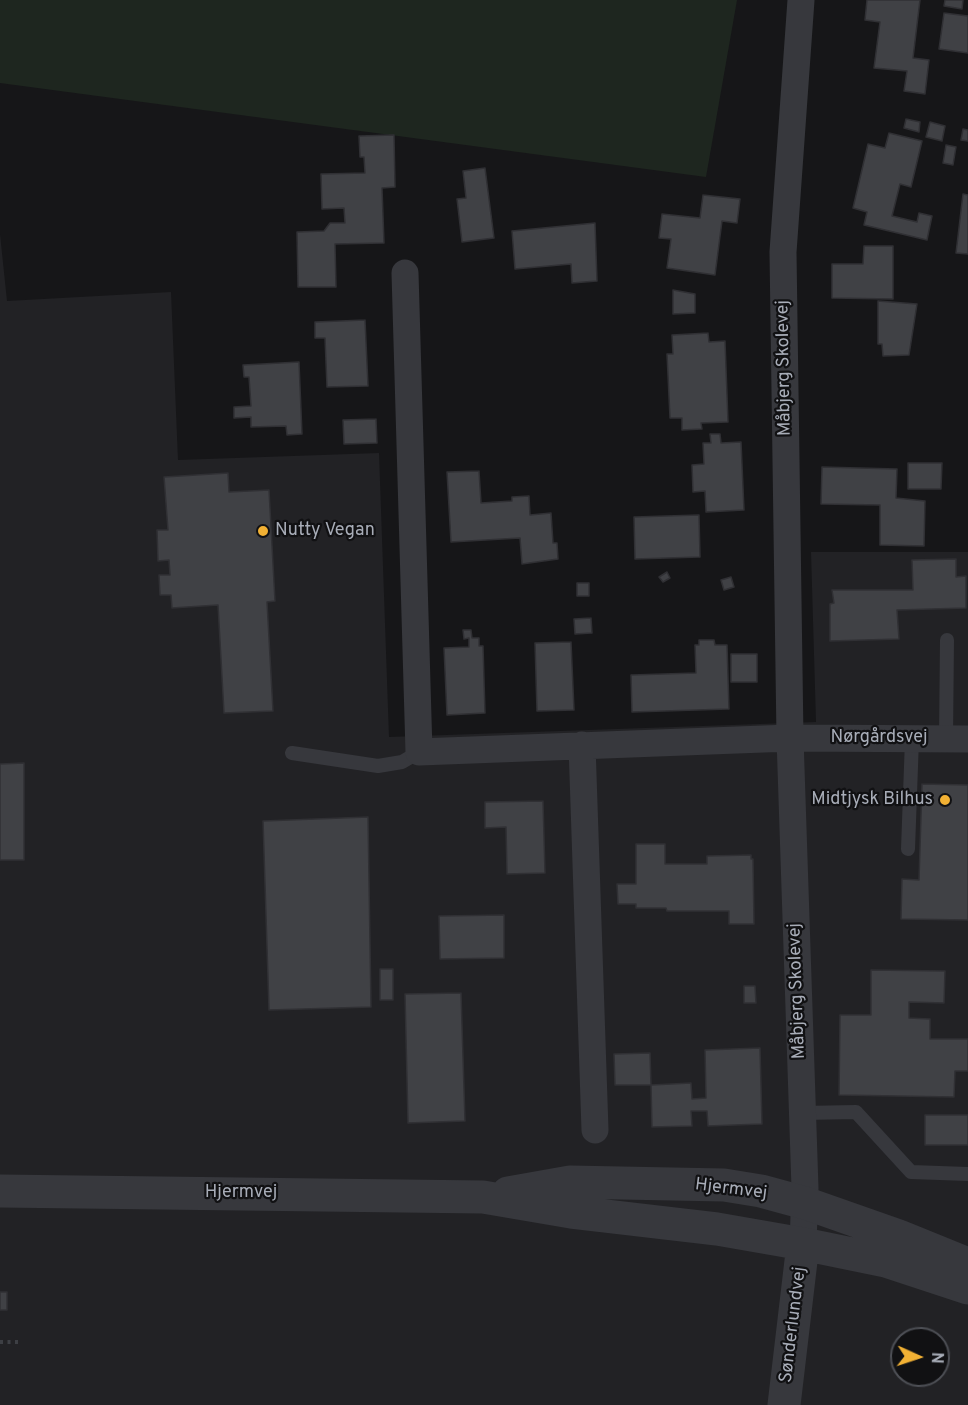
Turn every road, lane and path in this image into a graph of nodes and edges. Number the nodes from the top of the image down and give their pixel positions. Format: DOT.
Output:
graph roads {
  1 [pos="801,0"];
  2 [pos="405,273"];
  3 [pos="947,640"];
  4 [pos="790,738"];
  5 [pos="912,739"];
  6 [pos="957,739"];
  7 [pos="582,746"];
  8 [pos="419,752"];
  9 [pos="292,753"];
  10 [pos="908,849"];
  11 [pos="802,1113"];
  12 [pos="595,1130"];
  13 [pos="968,1174"];
  14 [pos="0,1191"];
  15 [pos="483,1197"];
  16 [pos="805,1203"];
  17 [pos="803,1244"];
  18 [pos="968,1263"];
  19 [pos="968,1288"];
  20 [pos="20,1341"];
  21 [pos="0,1342"];
  22 [pos="784,1405"];
  1 -- 4 [label="street, Måbjerg Skolevej"];
  2 -- 8 [label="street"];
  3 -- 6 [label="lane"];
  4 -- 5 [label="street, Nørgårdsvej"];
  4 -- 7 [label="street"];
  4 -- 11 [label="street, Måbjerg Skolevej"];
  5 -- 6 [label="street, Nørgårdsvej"];
  5 -- 10 [label="lane"];
  7 -- 8 [label="street"];
  7 -- 12 [label="street"];
  8 -- 9 [label="lane"];
  11 -- 13 [label="lane"];
  11 -- 16 [label="street, Måbjerg Skolevej"];
  14 -- 15 [label="street, Hjermvej"];
  15 -- 16 [label="street, Hjermvej"];
  15 -- 17 [label="street, Hjermvej"];
  16 -- 17 [label="street, Måbjerg Skolevej"];
  16 -- 18 [label="street, Hjermvej"];
  17 -- 19 [label="street, Hjermvej"];
  17 -- 22 [label="street, Sønderlundvej"];
  20 -- 21 [label="path"];
}
